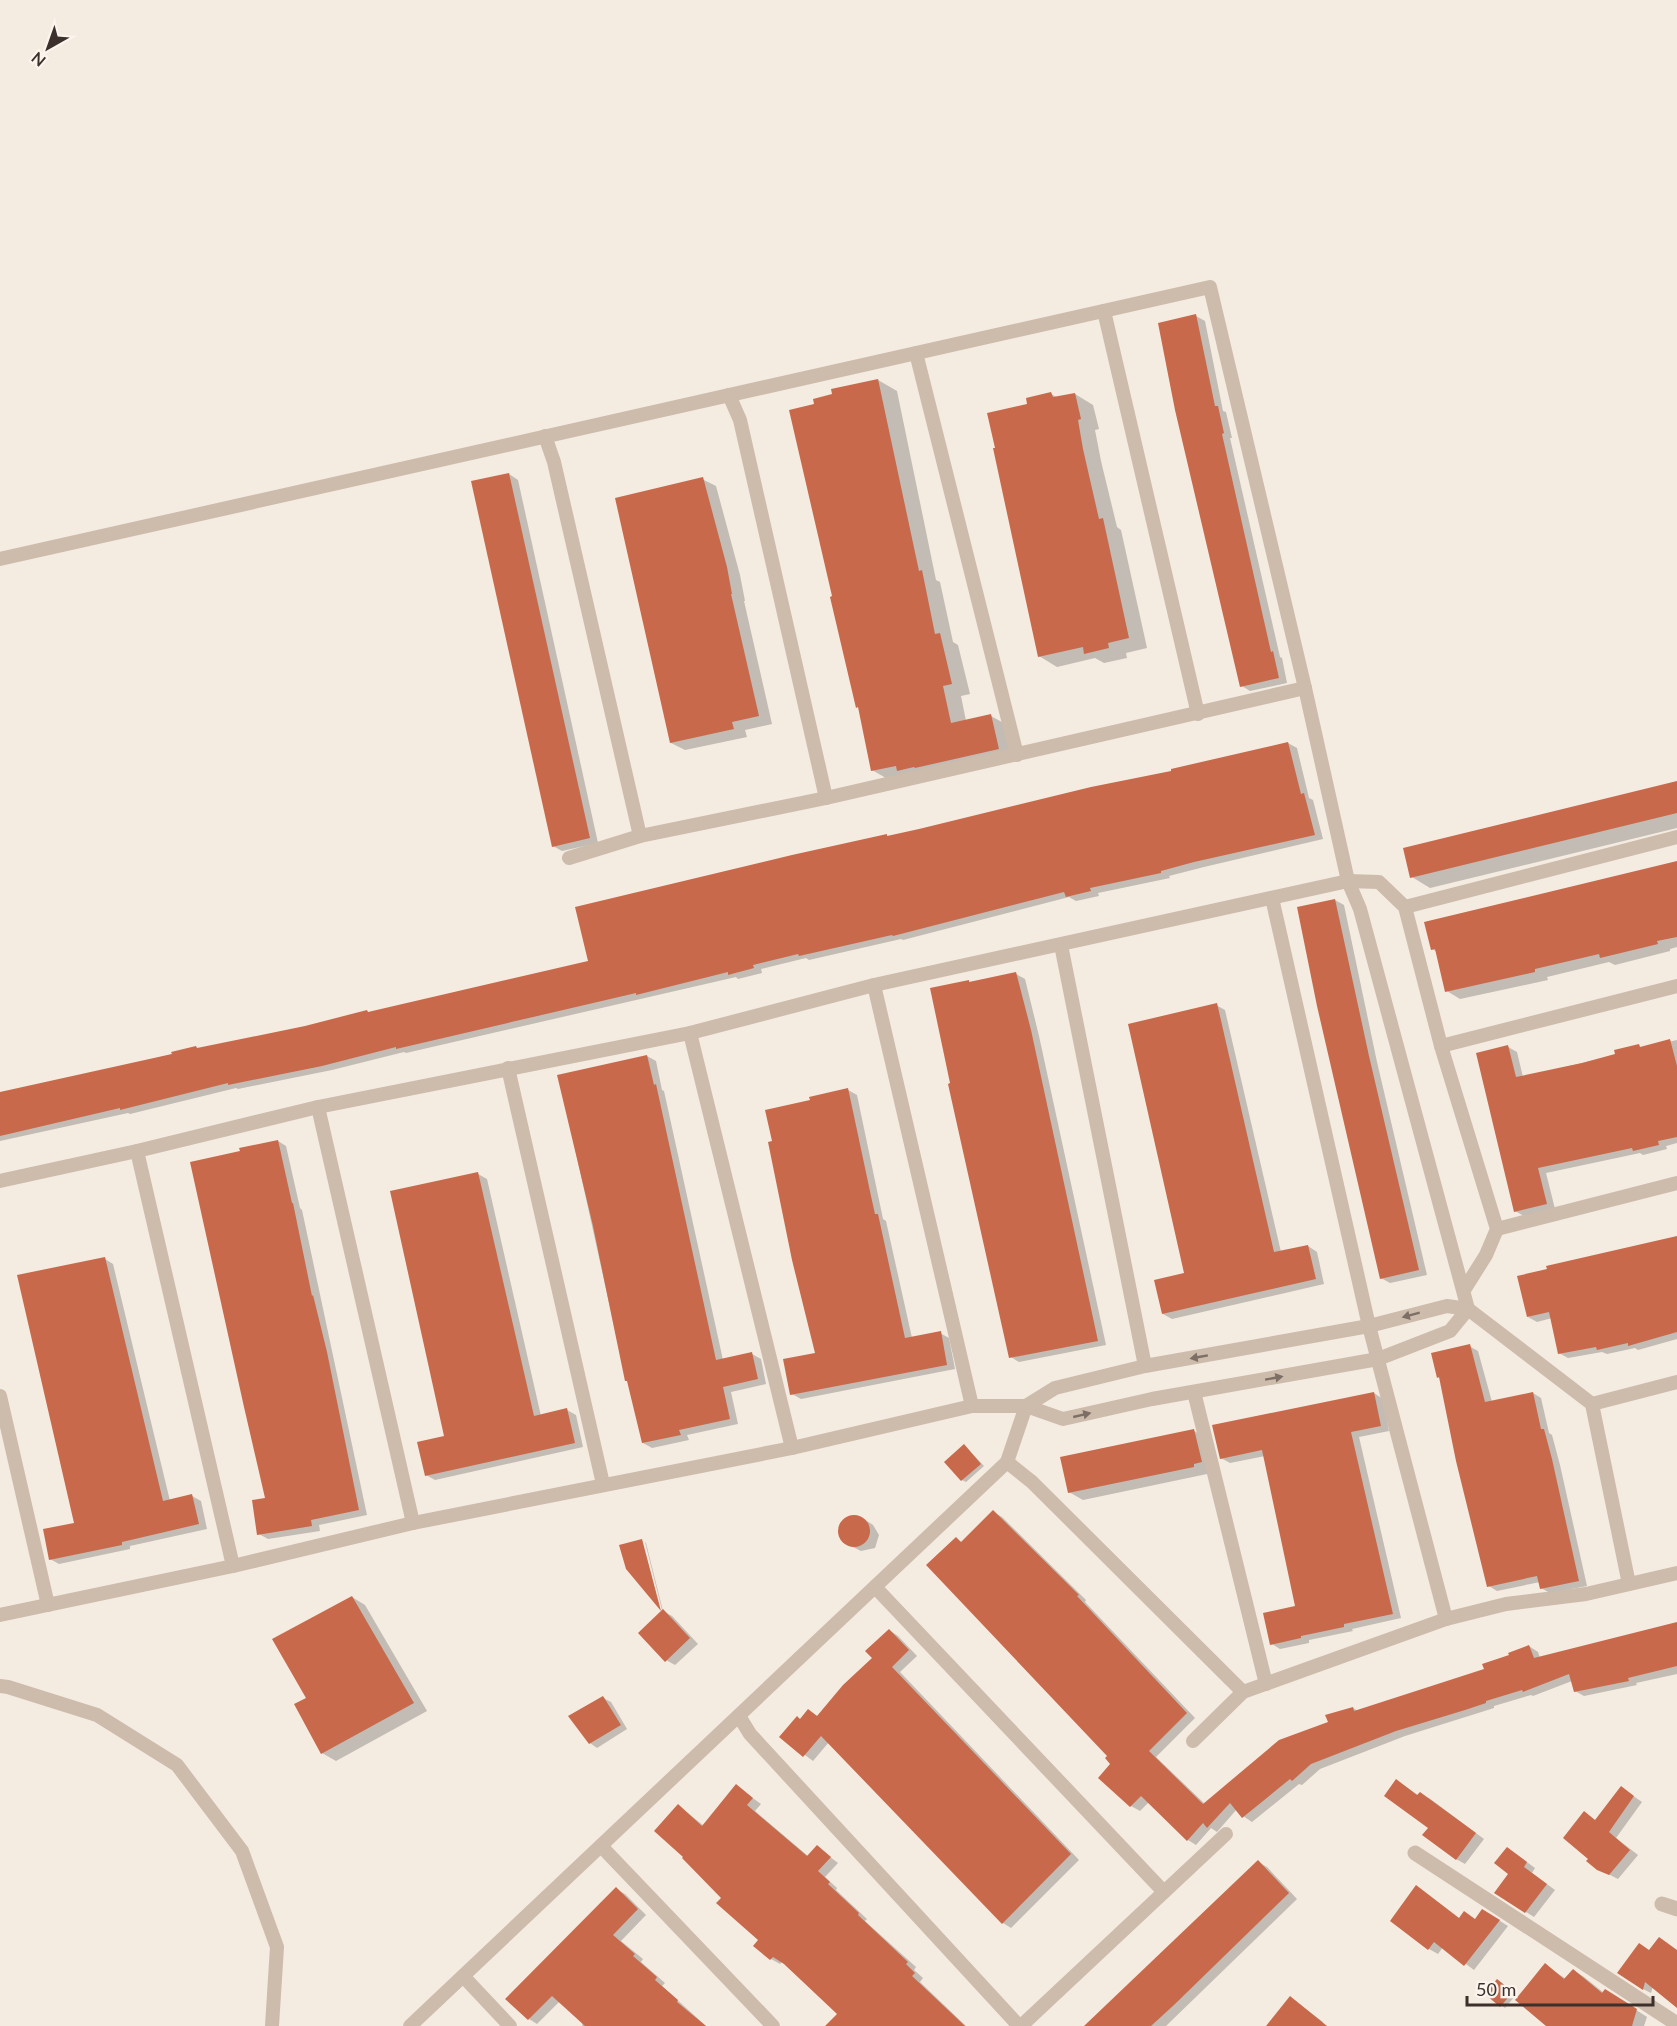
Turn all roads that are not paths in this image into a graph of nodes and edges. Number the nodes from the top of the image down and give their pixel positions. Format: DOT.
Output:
graph roads {
  1 [pos="1104,310"];
  2 [pos="916,353"];
  3 [pos="729,395"];
  4 [pos="545,436"];
  5 [pos="0,559"];
  6 [pos="1305,688"];
  7 [pos="1198,714"];
  8 [pos="1017,756"];
  9 [pos="826,798"];
  10 [pos="640,836"];
  11 [pos="1677,837"];
  12 [pos="569,858"];
  13 [pos="1348,881"];
  14 [pos="1272,898"];
  15 [pos="1405,907"];
  16 [pos="1061,945"];
  17 [pos="874,985"];
  18 [pos="1677,986"];
  19 [pos="690,1033"];
  20 [pos="1441,1046"];
  21 [pos="508,1068"];
  22 [pos="318,1107"];
  23 [pos="137,1151"];
  24 [pos="0,1181"];
  25 [pos="1677,1184"];
  26 [pos="1497,1229"];
  27 [pos="1464,1290"];
  28 [pos="1468,1309"];
  29 [pos="1369,1326"];
  30 [pos="1378,1359"];
  31 [pos="1145,1366"];
  32 [pos="1677,1382"];
  33 [pos="1194,1392"];
  34 [pos="0,1396"];
  35 [pos="1592,1404"];
  36 [pos="972,1406"];
  37 [pos="1026,1406"];
  38 [pos="792,1448"];
  39 [pos="1007,1462"];
  40 [pos="603,1484"];
  41 [pos="413,1523"];
  42 [pos="232,1566"];
  43 [pos="1677,1573"];
  44 [pos="1629,1584"];
  45 [pos="875,1587"];
  46 [pos="48,1605"];
  47 [pos="0,1615"];
  48 [pos="1446,1619"];
  49 [pos="1266,1684"];
  50 [pos="0,1686"];
  51 [pos="1243,1692"];
  52 [pos="739,1716"];
  53 [pos="1193,1741"];
  54 [pos="1227,1834"];
  55 [pos="601,1846"];
  56 [pos="1415,1853"];
  57 [pos="1164,1892"];
  58 [pos="463,1976"];
  59 [pos="1677,2024"];
  60 [pos="272,2026"];
  61 [pos="410,2026"];
  62 [pos="510,2026"];
  63 [pos="772,2026"];
  64 [pos="1020,2026"];
  1 -- 2 [label="lane"];
  1 -- 6 [label="lane"];
  1 -- 7 [label="lane"];
  2 -- 3 [label="lane"];
  2 -- 8 [label="lane"];
  3 -- 4 [label="lane"];
  3 -- 9 [label="lane"];
  4 -- 5 [label="lane"];
  4 -- 10 [label="lane"];
  6 -- 7 [label="lane"];
  6 -- 13 [label="lane"];
  7 -- 8 [label="lane"];
  8 -- 9 [label="lane"];
  9 -- 10 [label="lane"];
  10 -- 12 [label="lane"];
  11 -- 15 [label="lane"];
  13 -- 14 [label="lane"];
  13 -- 15 [label="lane"];
  13 -- 27 [label="lane"];
  14 -- 16 [label="lane"];
  14 -- 29 [label="lane"];
  15 -- 20 [label="lane"];
  16 -- 17 [label="lane"];
  16 -- 31 [label="lane"];
  17 -- 19 [label="lane"];
  17 -- 36 [label="lane"];
  18 -- 20 [label="lane"];
  19 -- 21 [label="lane"];
  19 -- 38 [label="lane"];
  20 -- 26 [label="lane"];
  21 -- 22 [label="lane"];
  21 -- 40 [label="lane"];
  22 -- 23 [label="lane"];
  22 -- 41 [label="lane"];
  23 -- 24 [label="lane"];
  23 -- 42 [label="lane"];
  25 -- 26 [label="lane"];
  26 -- 27 [label="lane"];
  27 -- 28 [label="lane"];
  28 -- 29 [label="lane, one-way"];
  28 -- 30 [label="lane"];
  28 -- 35 [label="lane"];
  29 -- 30 [label="lane"];
  29 -- 31 [label="lane, one-way"];
  33 -- 30 [label="lane, one-way"];
  30 -- 48 [label="lane"];
  31 -- 37 [label="lane"];
  32 -- 35 [label="lane"];
  37 -- 33 [label="lane, one-way"];
  33 -- 49 [label="lane"];
  34 -- 46 [label="lane"];
  35 -- 44 [label="lane"];
  36 -- 37 [label="lane"];
  36 -- 38 [label="lane"];
  37 -- 39 [label="lane"];
  38 -- 40 [label="lane"];
  39 -- 45 [label="lane"];
  39 -- 51 [label="lane"];
  40 -- 41 [label="lane"];
  41 -- 42 [label="lane"];
  42 -- 46 [label="lane"];
  43 -- 44 [label="lane"];
  44 -- 48 [label="lane"];
  45 -- 52 [label="lane"];
  45 -- 57 [label="lane"];
  46 -- 47 [label="lane"];
  48 -- 49 [label="lane"];
  49 -- 51 [label="lane"];
  50 -- 60 [label="lane"];
  51 -- 53 [label="lane"];
  52 -- 55 [label="lane"];
  52 -- 64 [label="lane"];
  54 -- 57 [label="lane"];
  55 -- 58 [label="lane"];
  55 -- 63 [label="lane"];
  56 -- 59 [label="street"];
  57 -- 64 [label="lane"];
  58 -- 61 [label="lane"];
  58 -- 62 [label="lane"];
}
